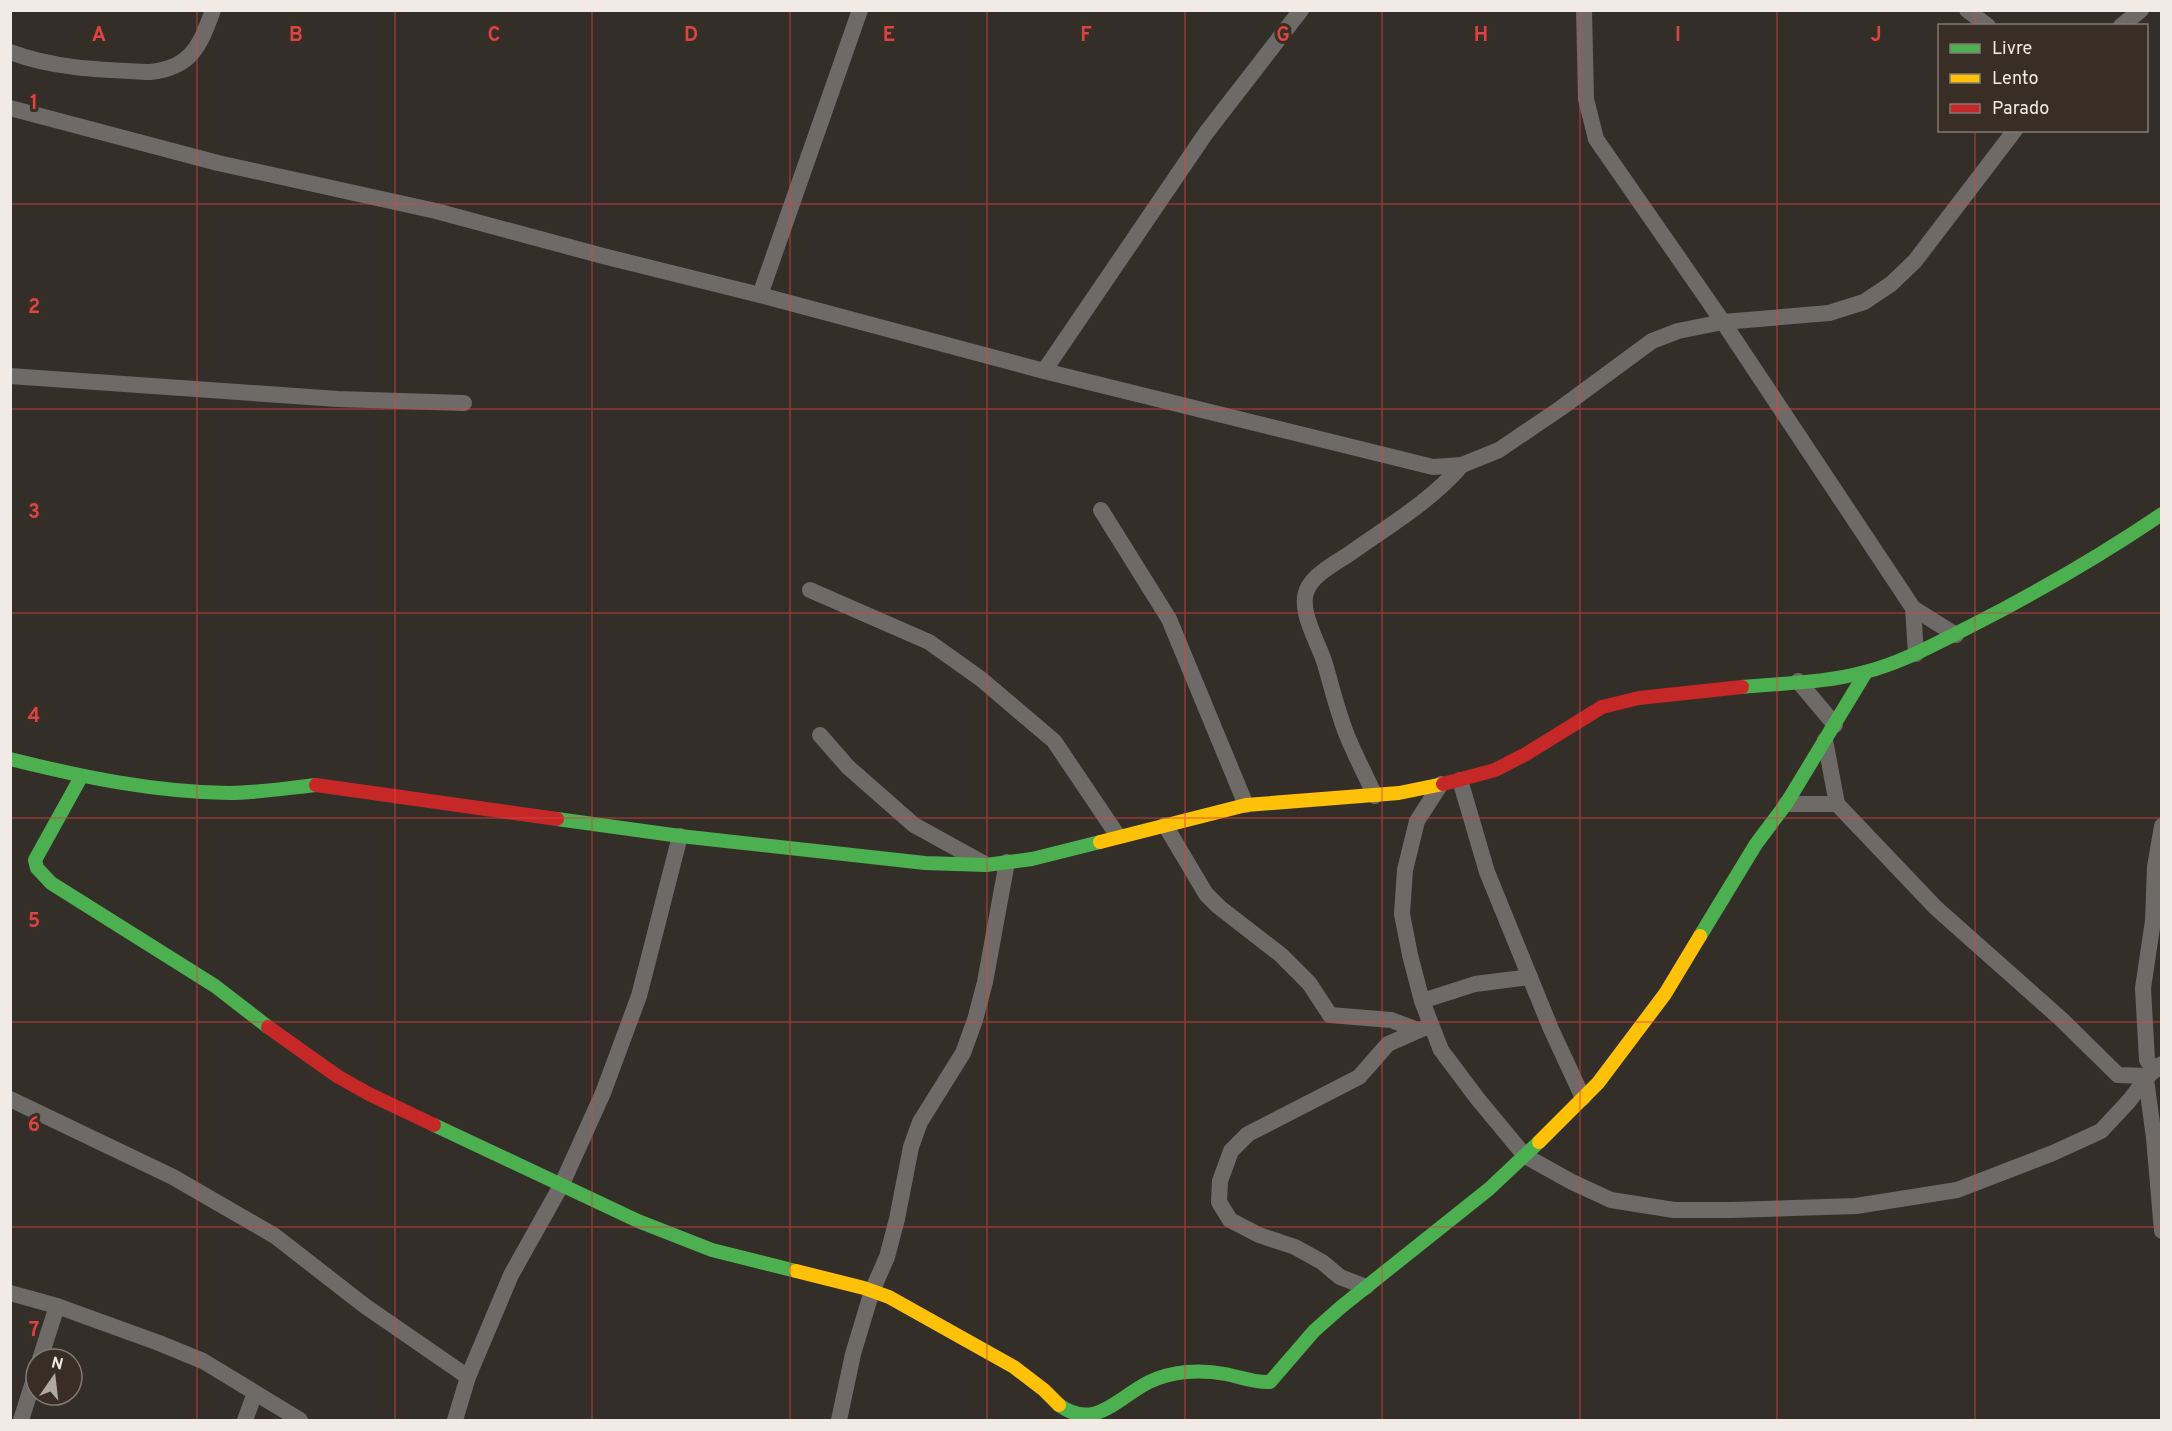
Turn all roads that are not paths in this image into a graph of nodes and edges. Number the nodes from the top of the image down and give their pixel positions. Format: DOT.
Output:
graph roads {
  1 [pos="213,10"];
  2 [pos="860,10"];
  3 [pos="1301,10"];
  4 [pos="1584,10"];
  5 [pos="1967,10"];
  6 [pos="2141,10"];
  7 [pos="1985,24"];
  8 [pos="2124,24"];
  9 [pos="10,52"];
  10 [pos="10,108"];
  11 [pos="2013,132"];
  12 [pos="760,295"];
  13 [pos="1723,322"];
  14 [pos="1044,371"];
  15 [pos="10,376"];
  16 [pos="464,403"];
  17 [pos="1462,465"];
  18 [pos="1101,510"];
  19 [pos="2162,514"];
  20 [pos="810,590"];
  21 [pos="1913,608"];
  22 [pos="1956,635"];
  23 [pos="1916,654"];
  24 [pos="1866,672"];
  25 [pos="1798,681"];
  26 [pos="1835,725"];
  27 [pos="820,735"];
  28 [pos="1825,740"];
  29 [pos="10,759"];
  30 [pos="81,777"];
  31 [pos="1460,780"];
  32 [pos="1441,784"];
  33 [pos="1399,793"];
  34 [pos="1375,796"];
  35 [pos="1786,804"];
  36 [pos="1837,804"];
  37 [pos="1246,805"];
  38 [pos="1417,821"];
  39 [pos="1165,825"];
  40 [pos="2162,826"];
  41 [pos="1118,836"];
  42 [pos="680,837"];
  43 [pos="1007,862"];
  44 [pos="986,865"];
  45 [pos="1530,977"];
  46 [pos="1422,1000"];
  47 [pos="1424,1028"];
  48 [pos="2152,1072"];
  49 [pos="2118,1075"];
  50 [pos="1583,1098"];
  51 [pos="10,1099"];
  52 [pos="2129,1101"];
  53 [pos="1525,1156"];
  54 [pos="562,1184"];
  55 [pos="2162,1231"];
  56 [pos="1340,1277"];
  57 [pos="1366,1287"];
  58 [pos="872,1290"];
  59 [pos="10,1293"];
  60 [pos="57,1306"];
  61 [pos="1341,1306"];
  62 [pos="44,1347"];
  63 [pos="468,1377"];
  64 [pos="255,1393"];
  65 [pos="244,1420"];
  66 [pos="300,1420"];
  67 [pos="455,1420"];
  68 [pos="839,1420"];
  1 -- 9 [label="street"];
  2 -- 12 [label="street"];
  3 -- 14 [label="street"];
  4 -- 13 [label="street"];
  5 -- 7 [label="street"];
  6 -- 8 [label="street"];
  10 -- 12 [label="street"];
  11 -- 13 [label="street"];
  12 -- 14 [label="street"];
  13 -- 17 [label="street"];
  13 -- 21 [label="street"];
  14 -- 17 [label="street"];
  15 -- 16 [label="street"];
  17 -- 34 [label="street"];
  18 -- 37 [label="street"];
  19 -- 22 [label="street"];
  20 -- 41 [label="street"];
  21 -- 22 [label="street"];
  21 -- 23 [label="street"];
  22 -- 23 [label="street"];
  23 -- 24 [label="street"];
  24 -- 25 [label="street"];
  24 -- 26 [label="street"];
  25 -- 26 [label="street"];
  25 -- 31 [label="street"];
  26 -- 28 [label="street"];
  27 -- 44 [label="street"];
  28 -- 35 [label="street"];
  28 -- 36 [label="street"];
  29 -- 30 [label="street"];
  30 -- 42 [label="street"];
  30 -- 54 [label="street"];
  31 -- 32 [label="street"];
  31 -- 45 [label="street"];
  32 -- 33 [label="street"];
  32 -- 38 [label="street"];
  33 -- 34 [label="street"];
  33 -- 38 [label="street"];
  34 -- 37 [label="street"];
  35 -- 36 [label="street"];
  35 -- 50 [label="street"];
  36 -- 49 [label="street"];
  37 -- 39 [label="street"];
  38 -- 46 [label="street"];
  39 -- 41 [label="street"];
  39 -- 47 [label="street"];
  40 -- 48 [label="street"];
  41 -- 43 [label="street"];
  42 -- 44 [label="street"];
  42 -- 54 [label="street"];
  43 -- 44 [label="street"];
  43 -- 58 [label="street"];
  45 -- 46 [label="street"];
  45 -- 50 [label="street"];
  46 -- 47 [label="street"];
  47 -- 53 [label="street"];
  47 -- 56 [label="street"];
  48 -- 49 [label="street"];
  48 -- 52 [label="street"];
  48 -- 55 [label="street"];
  49 -- 52 [label="street"];
  50 -- 53 [label="street"];
  51 -- 63 [label="street"];
  52 -- 53 [label="street"];
  53 -- 57 [label="street"];
  54 -- 58 [label="street"];
  54 -- 63 [label="street"];
  56 -- 57 [label="street"];
  56 -- 61 [label="street"];
  57 -- 61 [label="street"];
  58 -- 61 [label="street"];
  58 -- 68 [label="street"];
  59 -- 60 [label="street"];
  60 -- 62 [label="street"];
  60 -- 64 [label="street"];
  63 -- 67 [label="street"];
  64 -- 65 [label="street"];
  64 -- 66 [label="street"];
}
